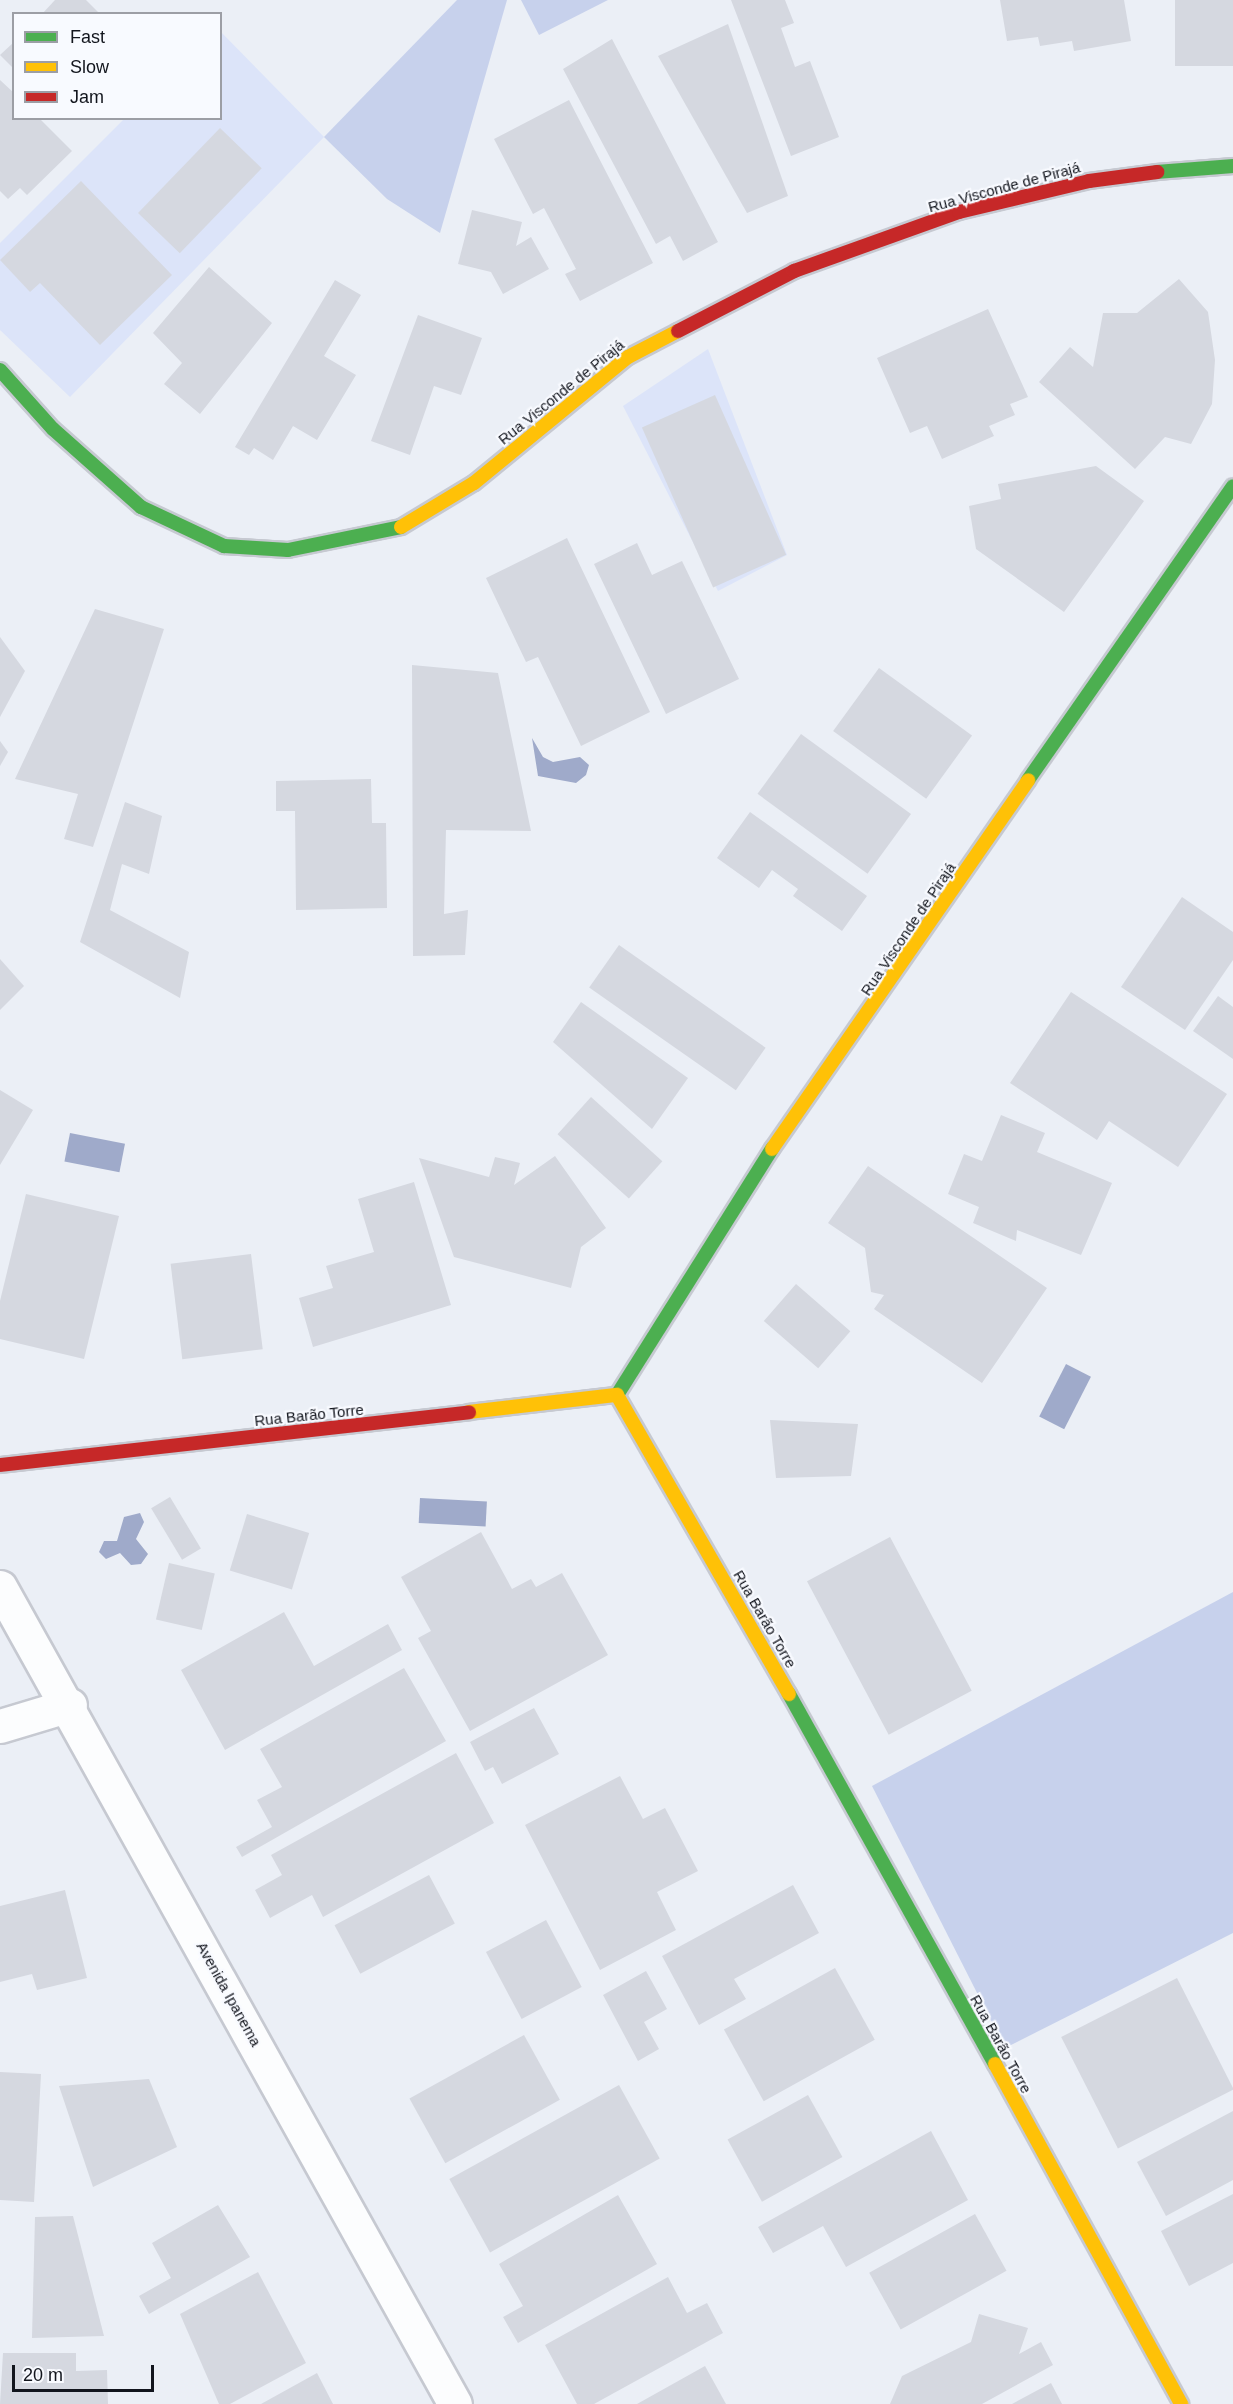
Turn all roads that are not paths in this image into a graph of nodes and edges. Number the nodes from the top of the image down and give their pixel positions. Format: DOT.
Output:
graph roads {
  1 [pos="1233,166"];
  2 [pos="0,370"];
  3 [pos="1233,486"];
  4 [pos="617,1395"];
  5 [pos="0,1465"];
  6 [pos="0,1587"];
  7 [pos="69,1705"];
  8 [pos="0,1726"];
  9 [pos="455,2404"];
  10 [pos="1181,2404"];
  1 -- 2 [label="street, Rua Visconde de Pirajá"];
  3 -- 4 [label="street, Rua Visconde de Pirajá"];
  4 -- 5 [label="street, Rua Barão Torre"];
  4 -- 10 [label="street, Rua Barão Torre"];
  6 -- 7 [label="street, Avenida Ipanema"];
  7 -- 8 [label="street"];
  7 -- 9 [label="street, Avenida Ipanema"];
}
